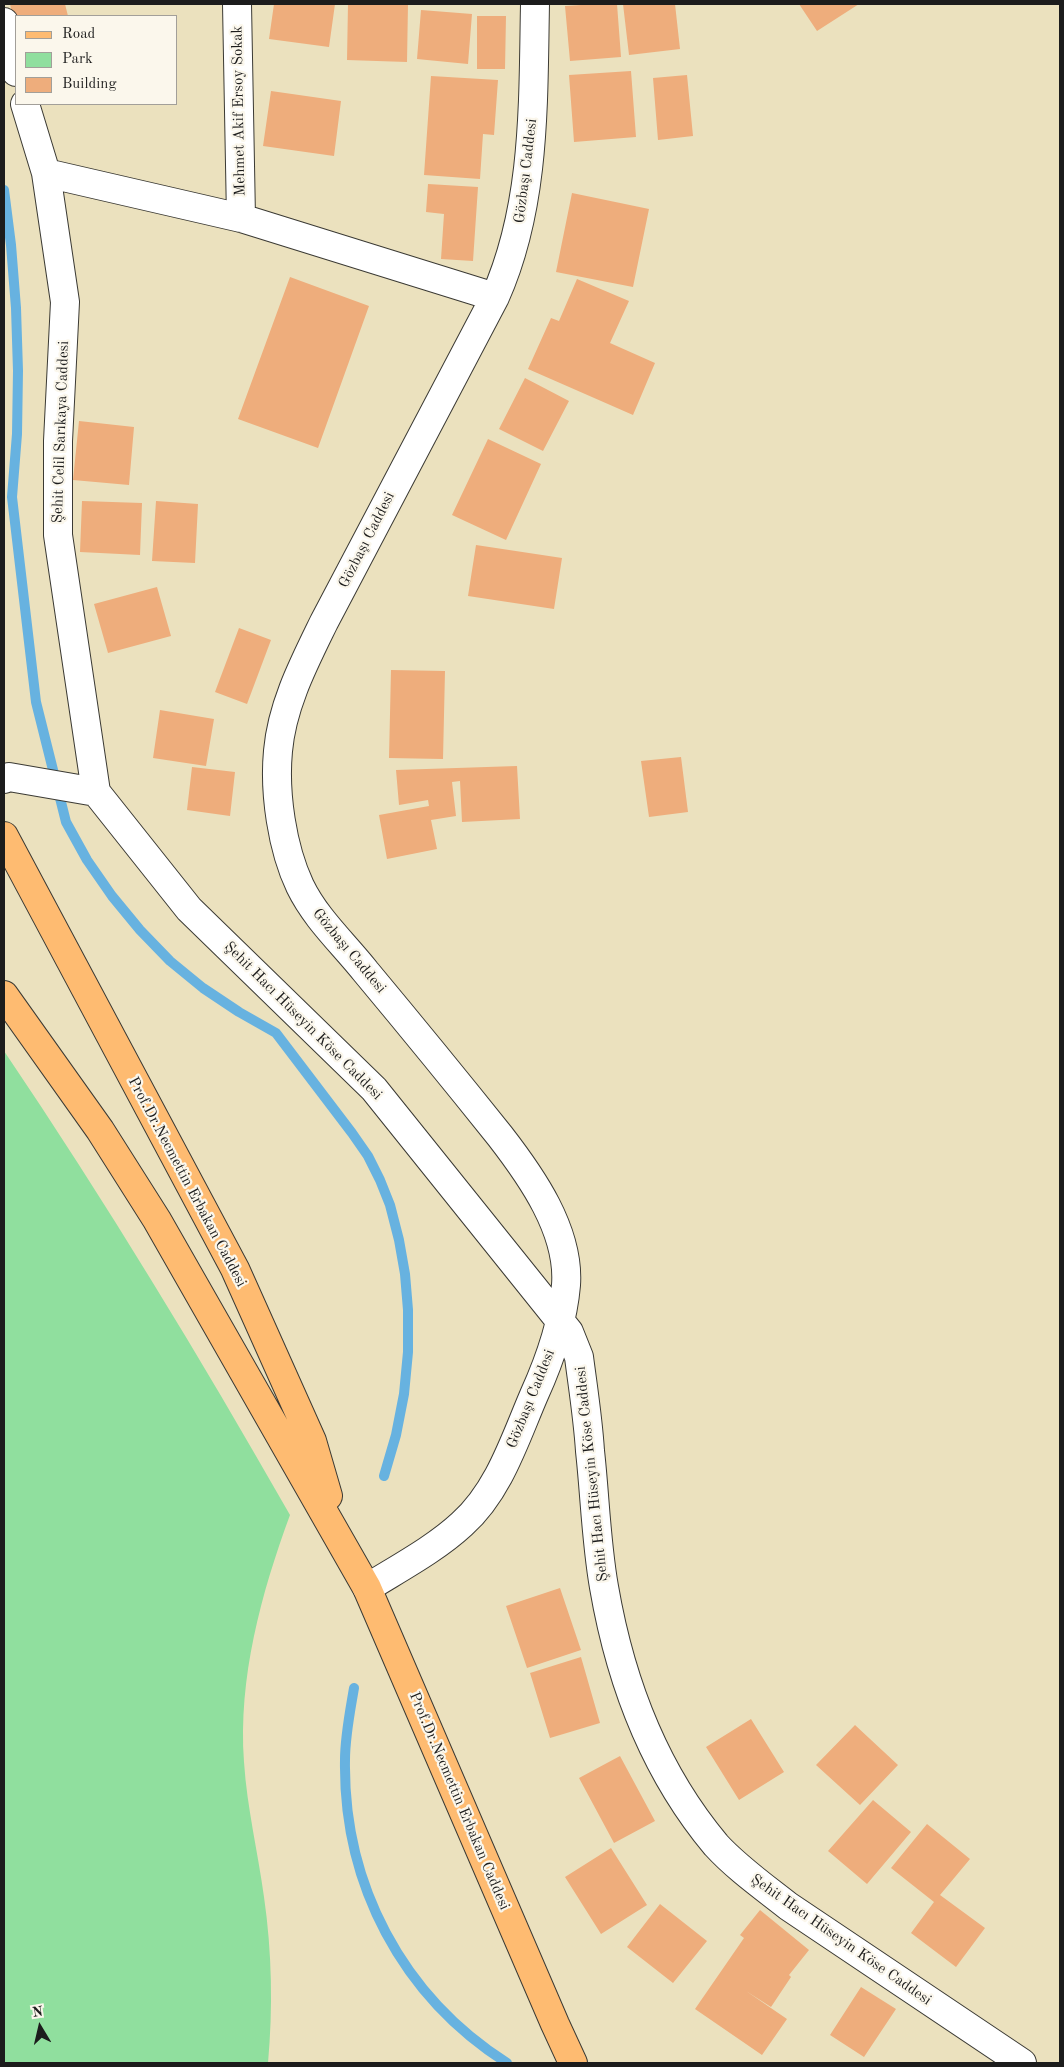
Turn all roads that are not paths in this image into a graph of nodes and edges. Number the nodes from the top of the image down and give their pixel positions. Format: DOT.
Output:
graph roads {
  1 [pos="237,4"];
  2 [pos="536,4"];
  3 [pos="4,22"];
  4 [pos="15,68"];
  5 [pos="26,105"];
  6 [pos="46,173"];
  7 [pos="241,218"];
  8 [pos="495,297"];
  9 [pos="6,778"];
  10 [pos="96,792"];
  11 [pos="4,836"];
  12 [pos="4,995"];
  13 [pos="559,1319"];
  14 [pos="342,1540"];
  15 [pos="368,1588"];
  16 [pos="573,2063"];
  17 [pos="1022,2063"];
  1 -- 7 [label="street, Mehmet Akif Ersoy Sokak"];
  2 -- 8 [label="street, Gözbaşı Caddesi"];
  3 -- 4 [label="street"];
  5 -- 6 [label="street, Şehit Celil Sarıkaya Caddesi"];
  6 -- 7 [label="street"];
  6 -- 10 [label="street, Şehit Celil Sarıkaya Caddesi"];
  7 -- 8 [label="street"];
  8 -- 13 [label="street, Gözbaşı Caddesi"];
  9 -- 10 [label="street"];
  10 -- 13 [label="street, Şehit Hacı Hüseyin Köse Caddesi"];
  11 -- 14 [label="main road, Prof.Dr.Necmettin Erbakan Caddesi"];
  12 -- 14 [label="main road, Prof.Dr.Necmettin Erbakan Caddesi"];
  13 -- 15 [label="street, Gözbaşı Caddesi"];
  13 -- 17 [label="street, Şehit Hacı Hüseyin Köse Caddesi"];
  14 -- 15 [label="main road, Prof.Dr.Necmettin Erbakan Caddesi"];
  15 -- 16 [label="main road, Prof.Dr.Necmettin Erbakan Caddesi"];
}
